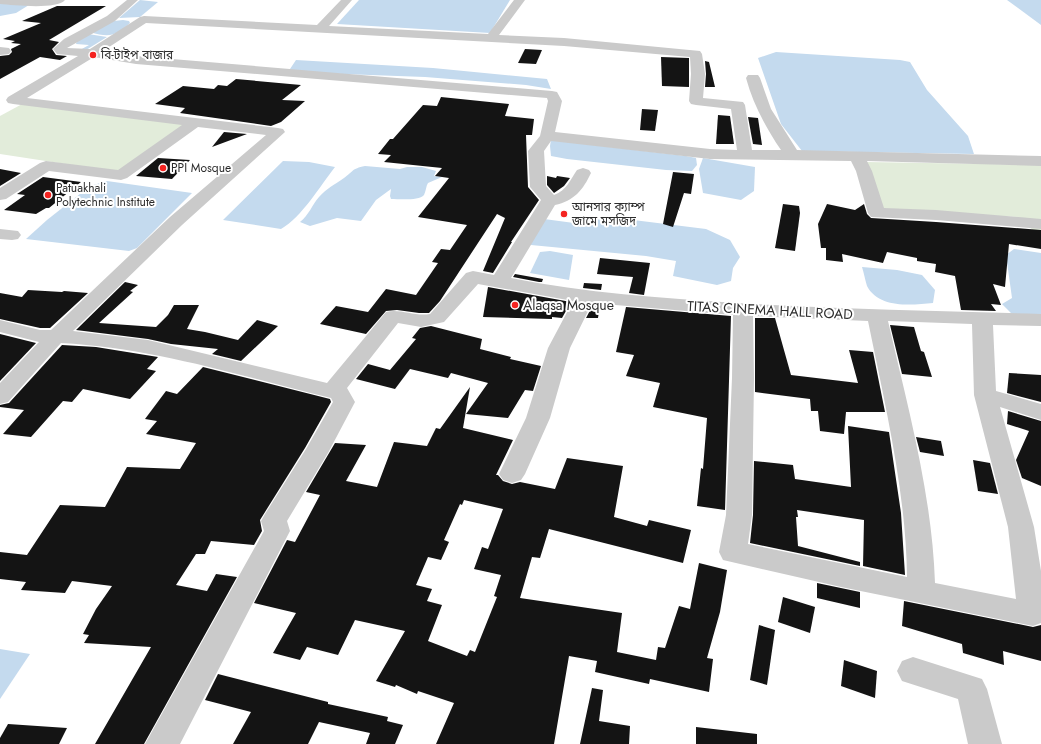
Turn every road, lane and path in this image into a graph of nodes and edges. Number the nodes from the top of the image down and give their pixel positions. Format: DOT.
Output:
graph roads {
  1 [pos="60,0"];
  2 [pos="133,0"];
  3 [pos="347,0"];
  4 [pos="520,0"];
  5 [pos="0,1"];
  6 [pos="320,29"];
  7 [pos="491,38"];
  8 [pos="92,53"];
  9 [pos="753,78"];
  10 [pos="7,103"];
  11 [pos="195,122"];
  12 [pos="547,136"];
  13 [pos="745,155"];
  14 [pos="792,156"];
  15 [pos="857,157"];
  16 [pos="1041,161"];
  17 [pos="583,173"];
  18 [pos="0,195"];
  19 [pos="550,200"];
  20 [pos="1041,224"];
  21 [pos="500,281"];
  22 [pos="585,297"];
  23 [pos="743,310"];
  24 [pos="878,316"];
  25 [pos="982,318"];
  26 [pos="1041,320"];
  27 [pos="0,326"];
  28 [pos="56,336"];
  29 [pos="332,391"];
  30 [pos="986,395"];
  31 [pos="0,397"];
  32 [pos="1041,412"];
  33 [pos="512,474"];
  34 [pos="921,591"];
  35 [pos="913,671"];
  36 [pos="162,744"];
  37 [pos="985,744"];
  1 -- 5 [label="street"];
  2 -- 8 [label="street"];
  3 -- 6 [label="street"];
  4 -- 7 [label="street"];
  6 -- 7 [label="street"];
  6 -- 8 [label="street"];
  7 -- 13 [label="street"];
  8 -- 10 [label="street"];
  8 -- 12 [label="street"];
  9 -- 14 [label="street"];
  10 -- 11 [label="street"];
  11 -- 18 [label="street"];
  11 -- 28 [label="street"];
  12 -- 13 [label="street"];
  12 -- 19 [label="street"];
  13 -- 14 [label="street"];
  14 -- 15 [label="street"];
  15 -- 16 [label="street"];
  15 -- 20 [label="street"];
  17 -- 19 [label="street"];
  19 -- 21 [label="street"];
  21 -- 22 [label="street, TITAS CINEMA HALL ROAD"];
  21 -- 29 [label="street, TITAS CINEMA HALL ROAD"];
  22 -- 23 [label="street, TITAS CINEMA HALL ROAD"];
  22 -- 33 [label="street"];
  23 -- 24 [label="street, TITAS CINEMA HALL ROAD"];
  23 -- 34 [label="street"];
  24 -- 25 [label="street, TITAS CINEMA HALL ROAD"];
  24 -- 34 [label="street"];
  25 -- 26 [label="street, TITAS CINEMA HALL ROAD"];
  25 -- 30 [label="street"];
  27 -- 28 [label="street"];
  28 -- 29 [label="street"];
  28 -- 31 [label="street"];
  29 -- 36 [label="street"];
  30 -- 32 [label="street"];
  30 -- 34 [label="street"];
  35 -- 37 [label="street"];
}
